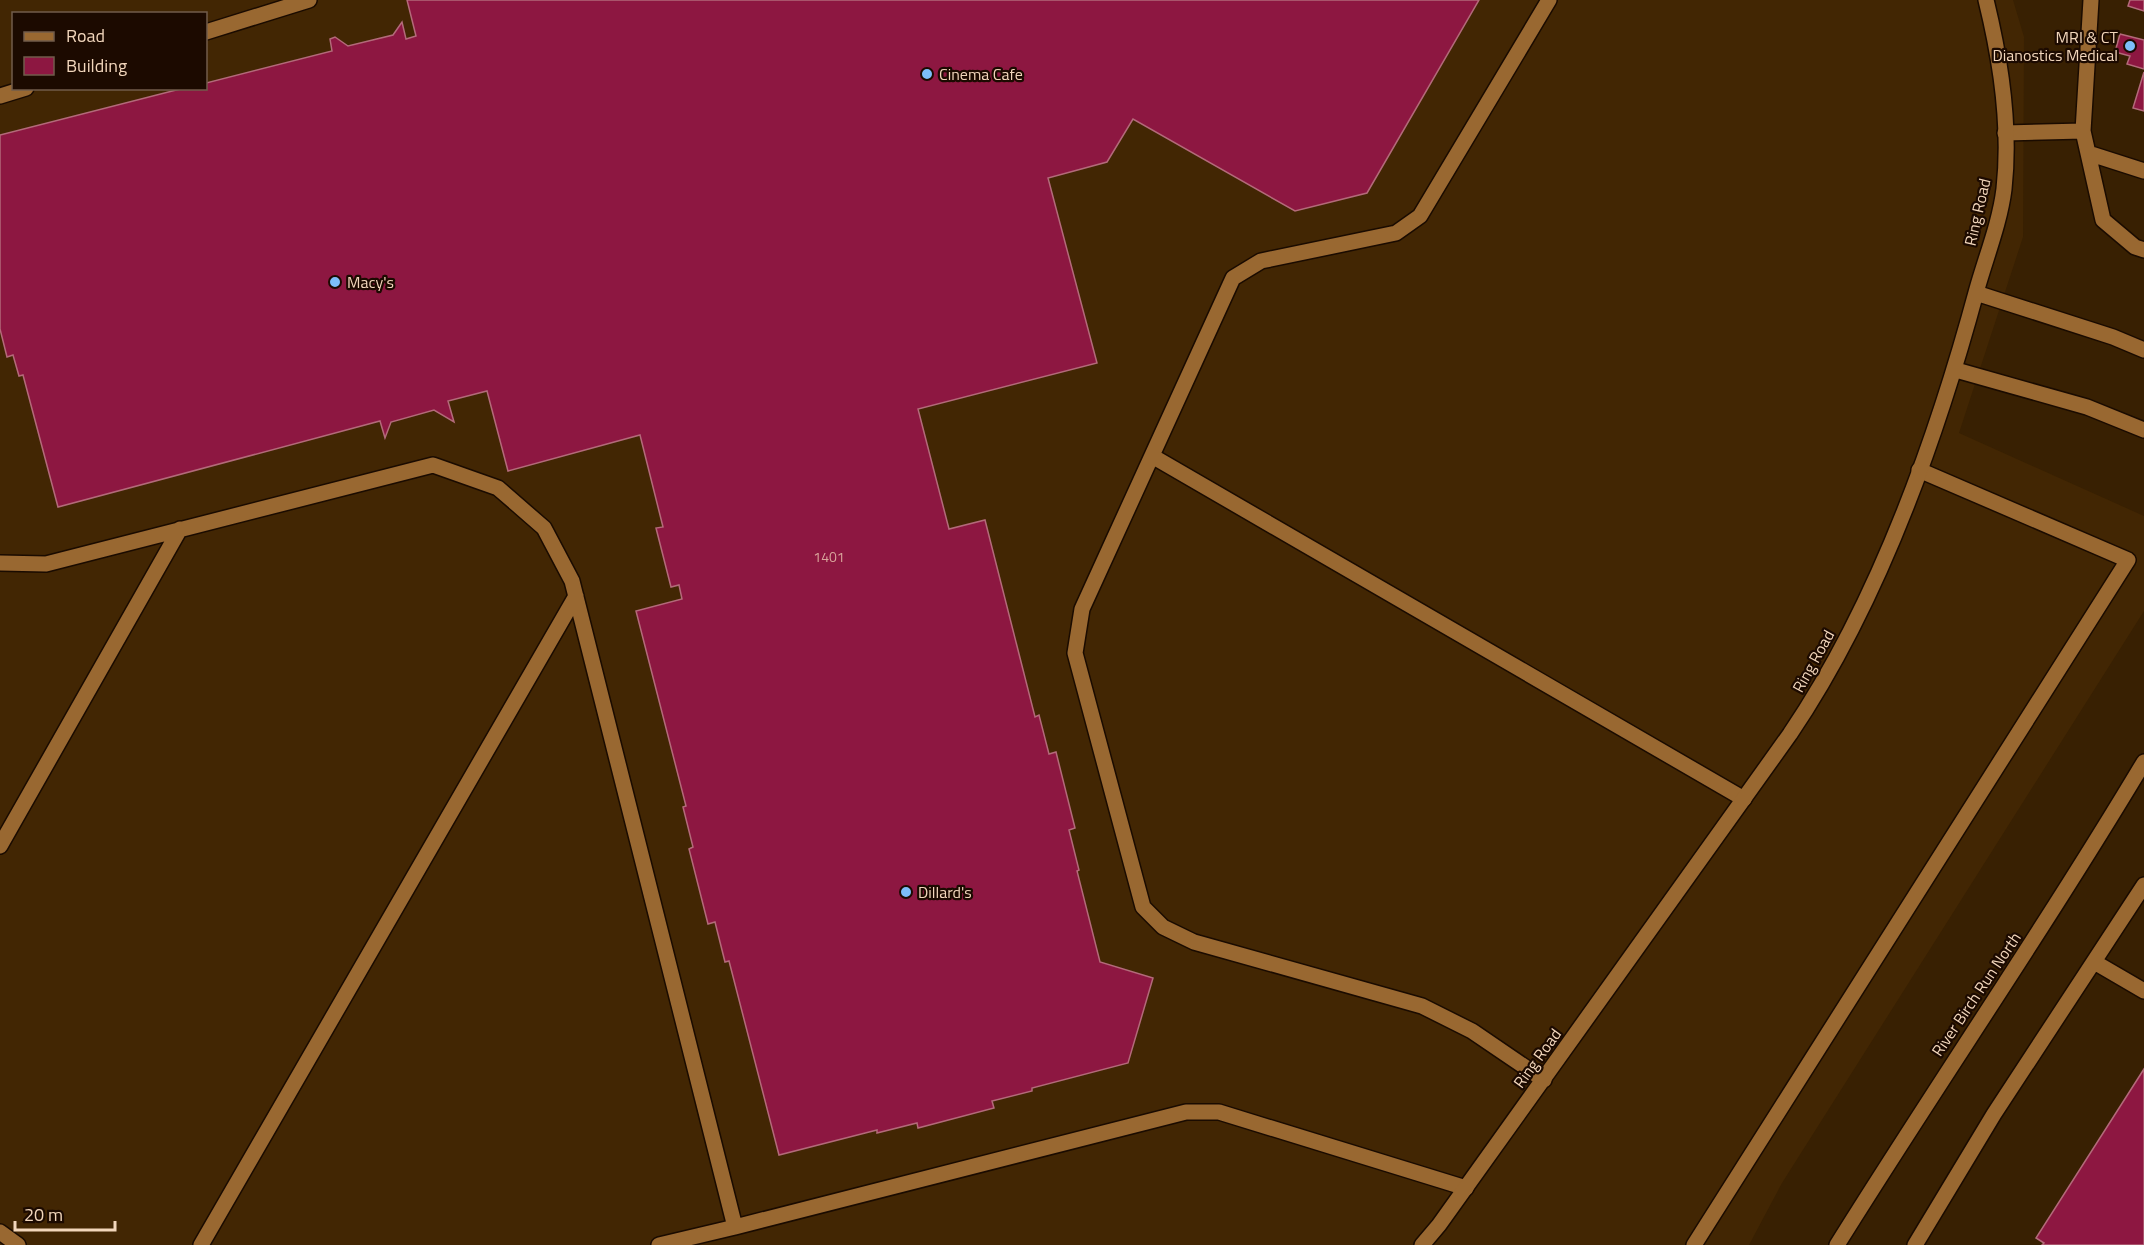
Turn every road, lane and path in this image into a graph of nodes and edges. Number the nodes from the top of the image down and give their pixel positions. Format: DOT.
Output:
graph roads {
  1 [pos="309,0"];
  2 [pos="1549,0"];
  3 [pos="1986,0"];
  4 [pos="2091,0"];
  5 [pos="207,32"];
  6 [pos="20,90"];
  7 [pos="0,96"];
  8 [pos="2083,131"];
  9 [pos="2005,133"];
  10 [pos="2088,153"];
  11 [pos="2144,171"];
  12 [pos="2144,250"];
  13 [pos="1976,293"];
  14 [pos="2144,350"];
  15 [pos="1956,370"];
  16 [pos="2144,430"];
  17 [pos="1152,456"];
  18 [pos="1918,470"];
  19 [pos="180,529"];
  20 [pos="0,562"];
  21 [pos="576,596"];
  22 [pos="2144,762"];
  23 [pos="1744,799"];
  24 [pos="0,846"];
  25 [pos="2144,885"];
  26 [pos="2096,963"];
  27 [pos="2144,991"];
  28 [pos="1544,1080"];
  29 [pos="1466,1188"];
  30 [pos="735,1227"];
  31 [pos="0,1232"];
  32 [pos="18,1245"];
  33 [pos="201,1245"];
  34 [pos="659,1245"];
  35 [pos="1422,1245"];
  36 [pos="1694,1245"];
  37 [pos="1837,1245"];
  38 [pos="1916,1245"];
  1 -- 5 [label="street"];
  2 -- 17 [label="street"];
  3 -- 9 [label="street, Ring Road"];
  4 -- 8 [label="street"];
  6 -- 7 [label="street"];
  8 -- 9 [label="street"];
  8 -- 10 [label="street"];
  9 -- 13 [label="street, Ring Road"];
  10 -- 11 [label="street"];
  10 -- 12 [label="street"];
  13 -- 14 [label="street"];
  13 -- 15 [label="street, Ring Road"];
  15 -- 16 [label="street"];
  15 -- 18 [label="street, Ring Road"];
  17 -- 23 [label="street"];
  17 -- 28 [label="street"];
  18 -- 23 [label="street, Ring Road"];
  18 -- 36 [label="street"];
  19 -- 20 [label="street"];
  19 -- 21 [label="street"];
  19 -- 24 [label="street"];
  21 -- 30 [label="street"];
  21 -- 33 [label="street"];
  22 -- 37 [label="street, River Birch Run North"];
  23 -- 28 [label="street, Ring Road"];
  25 -- 26 [label="street"];
  26 -- 27 [label="street"];
  26 -- 38 [label="street"];
  28 -- 29 [label="street, Ring Road"];
  29 -- 30 [label="street"];
  29 -- 35 [label="street, Ring Road"];
  30 -- 34 [label="street"];
  31 -- 32 [label="street"];
}
